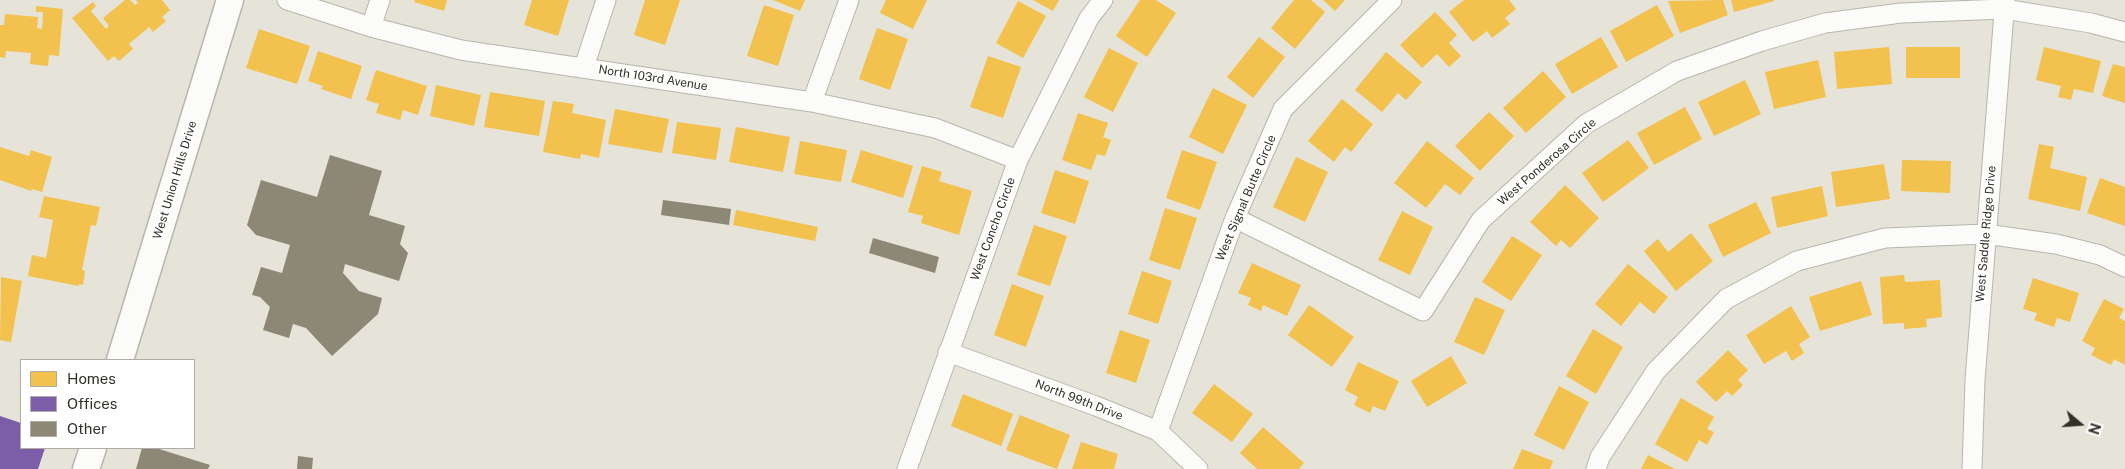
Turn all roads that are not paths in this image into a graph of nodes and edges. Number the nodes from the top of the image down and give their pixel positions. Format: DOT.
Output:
graph roads {
  1 [pos="230,0"];
  2 [pos="287,0"];
  3 [pos="380,0"];
  4 [pos="606,0"];
  5 [pos="848,0"];
  6 [pos="1103,0"];
  7 [pos="1392,0"];
  8 [pos="2005,4"];
  9 [pos="372,27"];
  10 [pos="2125,32"];
  11 [pos="584,67"];
  12 [pos="812,102"];
  13 [pos="1018,160"];
  14 [pos="1235,218"];
  15 [pos="1986,234"];
  16 [pos="2125,267"];
  17 [pos="948,352"];
  18 [pos="120,359"];
  19 [pos="1158,431"];
  20 [pos="93,449"];
  21 [pos="86,469"];
  22 [pos="906,469"];
  23 [pos="1198,469"];
  24 [pos="1596,469"];
  25 [pos="1972,469"];
  1 -- 18 [label="main road, West Union Hills Drive"];
  2 -- 9 [label="street, North 103rd Avenue"];
  3 -- 9 [label="street"];
  4 -- 11 [label="street"];
  5 -- 12 [label="street"];
  6 -- 13 [label="street, West Concho Circle"];
  7 -- 14 [label="street, West Signal Butte Circle"];
  8 -- 10 [label="street"];
  8 -- 14 [label="street, West Ponderosa Circle"];
  8 -- 15 [label="street, West Saddle Ridge Drive"];
  9 -- 11 [label="street, North 103rd Avenue"];
  11 -- 12 [label="street, North 103rd Avenue"];
  12 -- 13 [label="street, North 103rd Avenue"];
  13 -- 17 [label="street, West Concho Circle"];
  14 -- 19 [label="street, West Signal Butte Circle"];
  15 -- 16 [label="street"];
  15 -- 24 [label="street"];
  15 -- 25 [label="street, West Saddle Ridge Drive"];
  17 -- 19 [label="street, North 99th Drive"];
  17 -- 22 [label="street, West Concho Circle"];
  19 -- 23 [label="street, North 99th Drive"];
  20 -- 21 [label="main road"];
}
